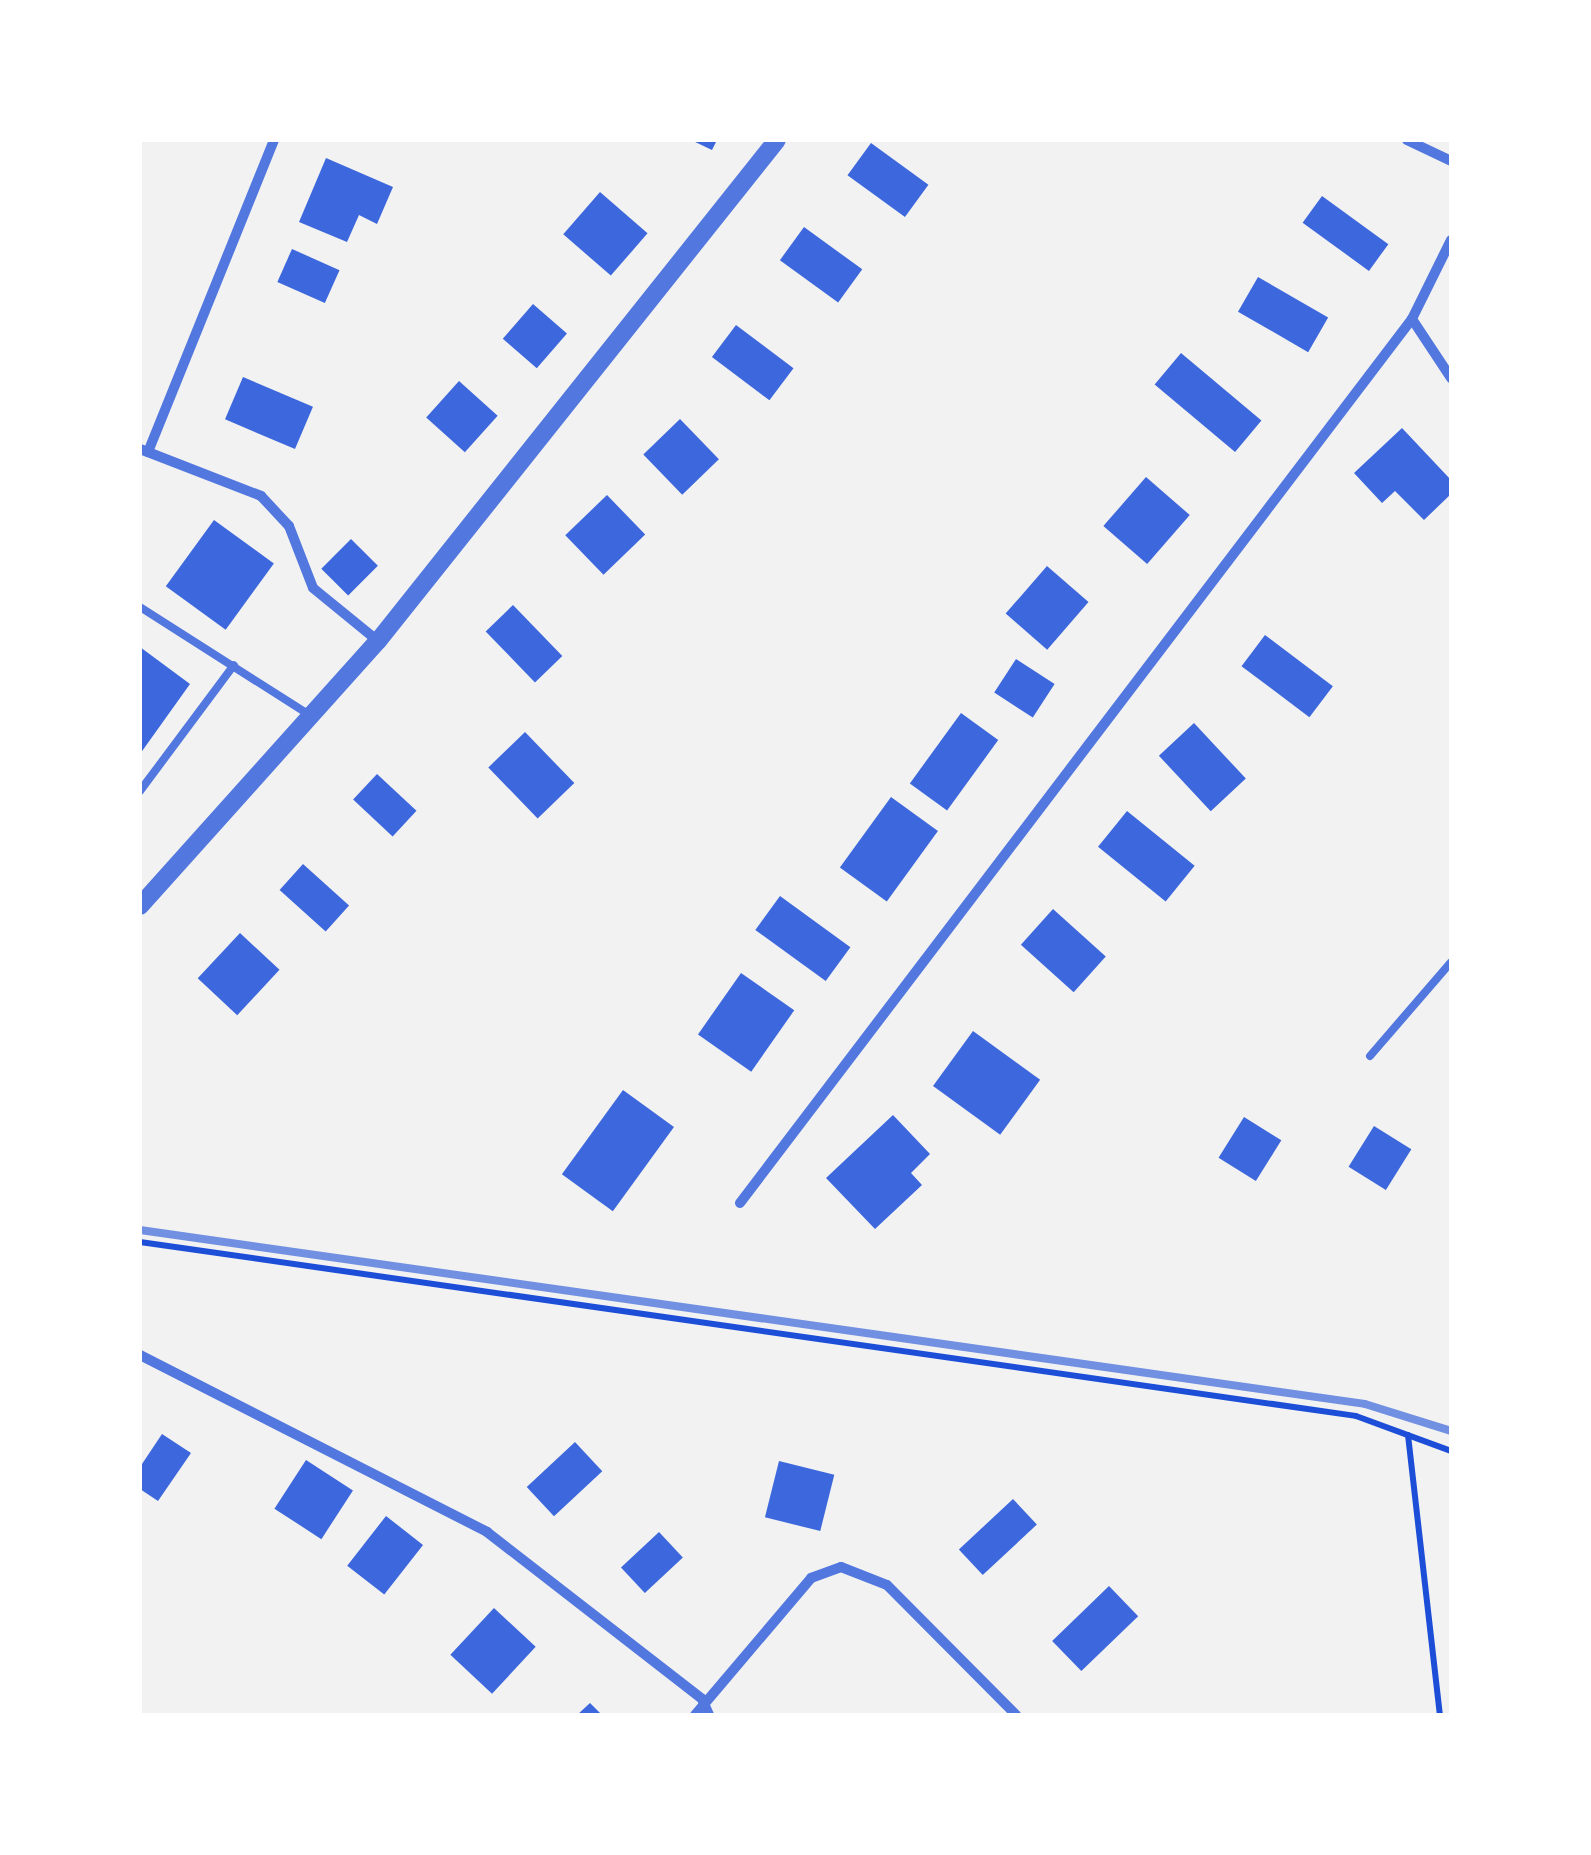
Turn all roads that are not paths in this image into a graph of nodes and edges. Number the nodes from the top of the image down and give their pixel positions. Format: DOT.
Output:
graph roads {
  1 [pos="274,140"];
  2 [pos="777,140"];
  3 [pos="1407,140"];
  4 [pos="1451,160"];
  5 [pos="1451,240"];
  6 [pos="1412,319"];
  7 [pos="1451,378"];
  8 [pos="144,451"];
  9 [pos="140,607"];
  10 [pos="378,641"];
  11 [pos="234,665"];
  12 [pos="312,717"];
  13 [pos="140,790"];
  14 [pos="140,906"];
  15 [pos="1451,962"];
  16 [pos="1370,1056"];
  17 [pos="740,1203"];
  18 [pos="140,1355"];
  19 [pos="702,1699"];
  20 [pos="695,1715"];
  21 [pos="709,1715"];
  22 [pos="1016,1715"];
  1 -- 8 [label="street"];
  2 -- 10 [label="street"];
  3 -- 4 [label="street"];
  5 -- 6 [label="street"];
  6 -- 7 [label="street"];
  6 -- 17 [label="street"];
  8 -- 10 [label="street"];
  9 -- 11 [label="lane"];
  10 -- 12 [label="street"];
  11 -- 12 [label="lane"];
  11 -- 13 [label="lane"];
  12 -- 14 [label="street"];
  15 -- 16 [label="lane"];
  18 -- 19 [label="street"];
  19 -- 20 [label="street"];
  19 -- 21 [label="street"];
  19 -- 22 [label="street"];
}
